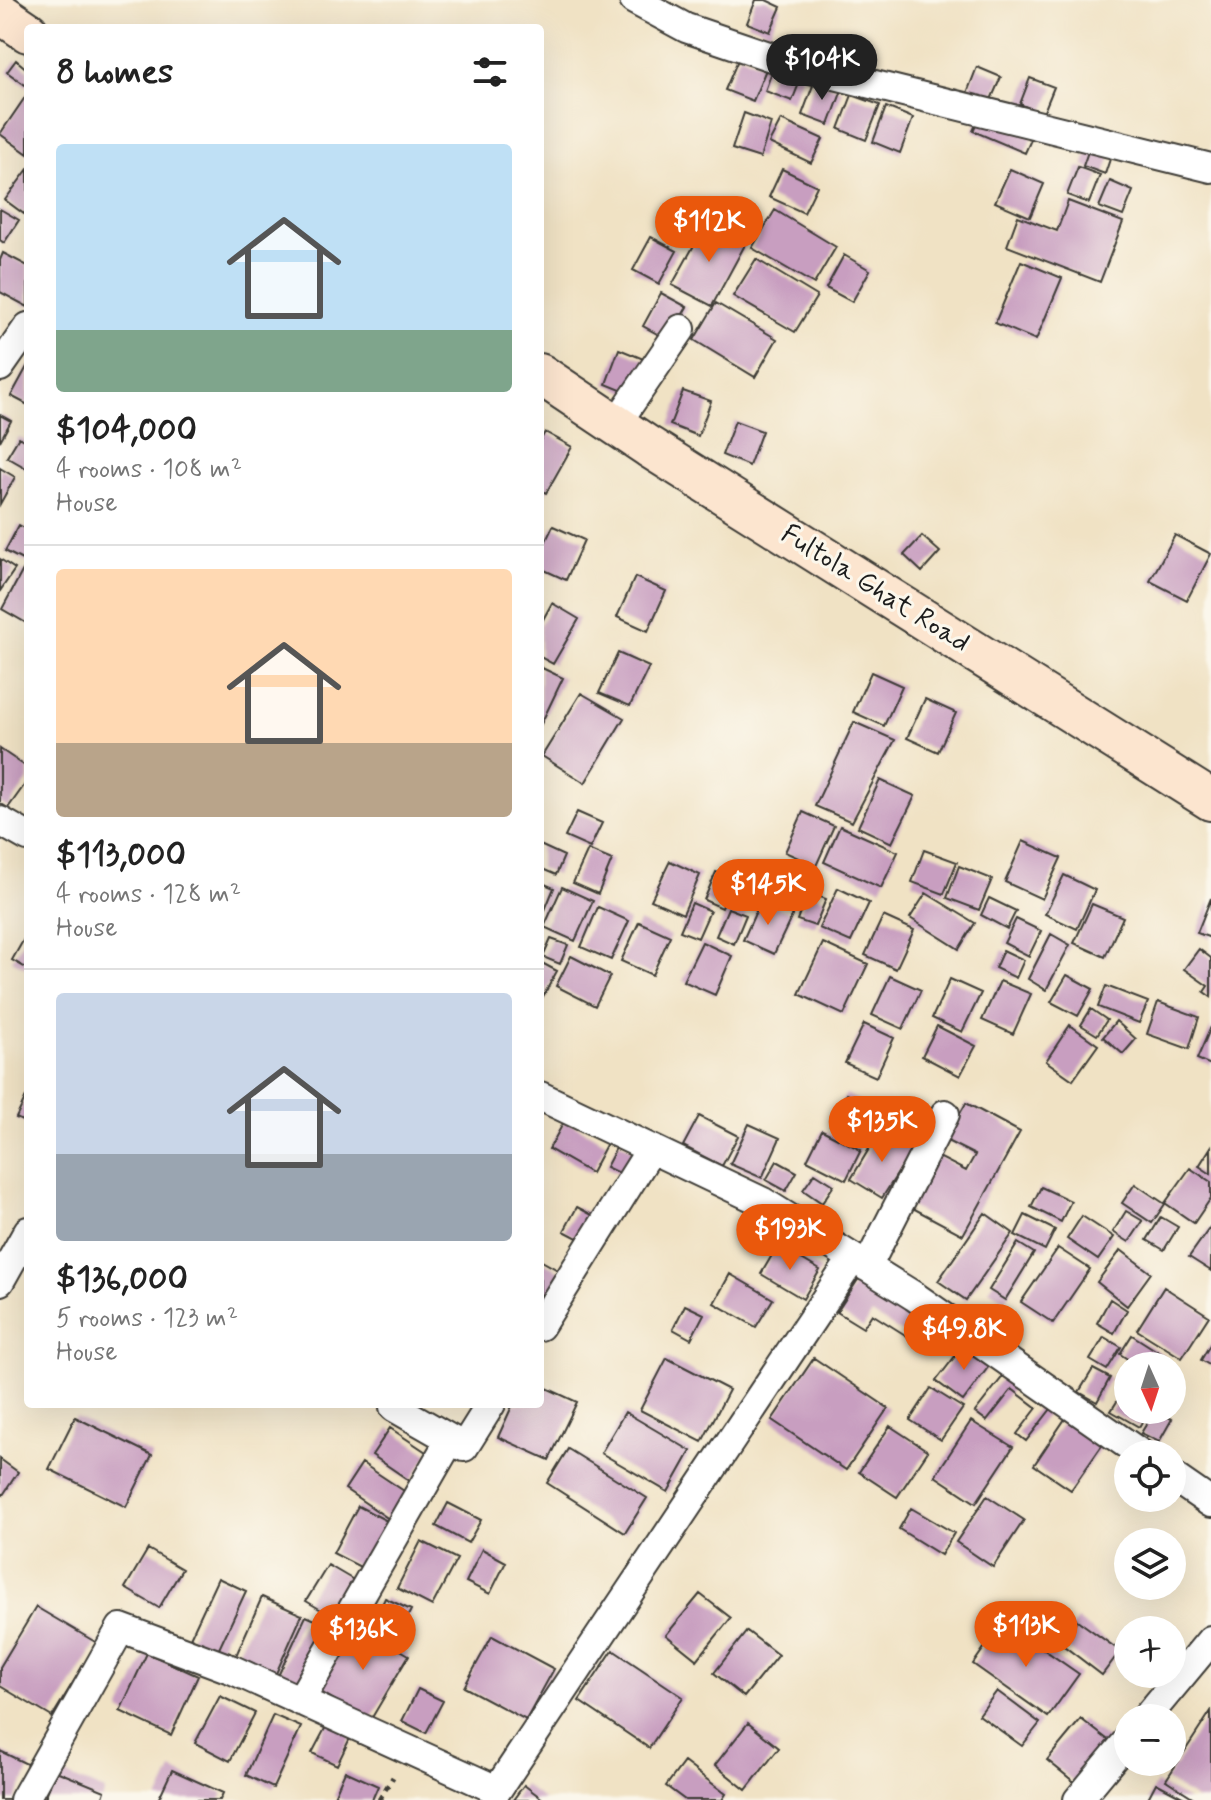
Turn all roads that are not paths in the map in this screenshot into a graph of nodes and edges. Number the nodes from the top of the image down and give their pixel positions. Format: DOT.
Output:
graph roads {
  1 [pos="634,0"];
  2 [pos="0,13"];
  3 [pos="24,29"];
  4 [pos="1211,168"];
  5 [pos="681,329"];
  6 [pos="24,333"];
  7 [pos="0,367"];
  8 [pos="544,377"];
  9 [pos="616,424"];
  10 [pos="1211,800"];
  11 [pos="0,821"];
  12 [pos="24,835"];
  13 [pos="544,1098"];
  14 [pos="945,1114"];
  15 [pos="651,1149"];
  16 [pos="24,1238"];
  17 [pos="860,1262"];
  18 [pos="0,1281"];
  19 [pos="544,1320"];
  20 [pos="396,1408"];
  21 [pos="488,1408"];
  22 [pos="450,1440"];
  23 [pos="1121,1440"];
  24 [pos="1186,1486"];
  25 [pos="1211,1503"];
  26 [pos="1211,1640"];
  27 [pos="300,1701"];
  28 [pos="1158,1704"];
  29 [pos="1114,1757"];
  30 [pos="24,1800"];
  31 [pos="1078,1800"];
  1 -- 4 [label="street"];
  2 -- 3 [label="street"];
  5 -- 9 [label="street"];
  6 -- 7 [label="street"];
  8 -- 9 [label="street, Fultola Ghat Road"];
  9 -- 10 [label="street, Fultola Ghat Road"];
  11 -- 12 [label="street"];
  13 -- 15 [label="street"];
  14 -- 17 [label="street"];
  15 -- 17 [label="street"];
  15 -- 19 [label="street"];
  16 -- 18 [label="street"];
  17 -- 23 [label="street"];
  17 -- 27 [label="street"];
  20 -- 22 [label="street"];
  21 -- 22 [label="street"];
  22 -- 27 [label="street"];
  24 -- 25 [label="street"];
  26 -- 28 [label="street"];
  27 -- 30 [label="street"];
  29 -- 31 [label="street"];
}
